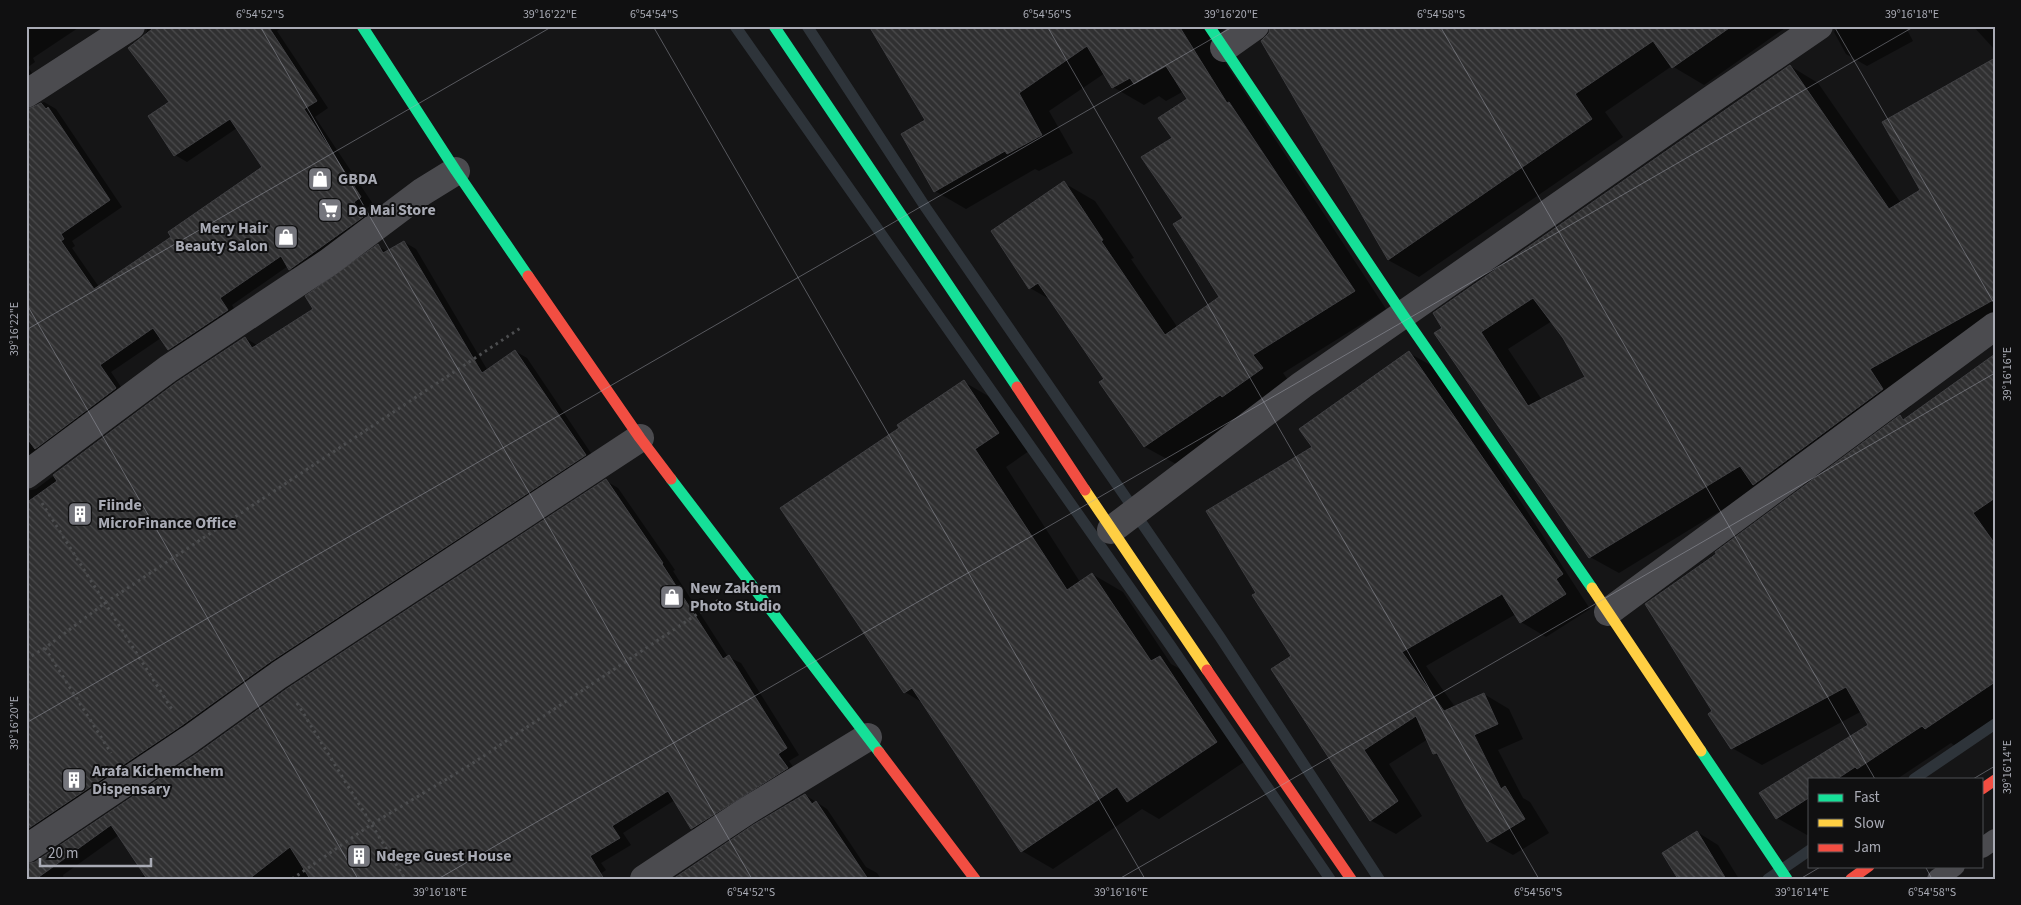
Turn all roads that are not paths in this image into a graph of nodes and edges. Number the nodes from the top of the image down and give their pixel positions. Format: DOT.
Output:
graph roads {
  1 [pos="131,26"];
  2 [pos="362,26"];
  3 [pos="774,26"];
  4 [pos="1255,26"];
  5 [pos="1819,26"];
  6 [pos="1216,37"];
  7 [pos="26,94"];
  8 [pos="456,171"];
  9 [pos="1403,315"];
  10 [pos="1995,326"];
  11 [pos="640,438"];
  12 [pos="26,475"];
  13 [pos="1111,530"];
  14 [pos="1608,612"];
  15 [pos="868,737"];
  16 [pos="1995,780"];
  17 [pos="1984,788"];
  18 [pos="1995,839"];
  19 [pos="1984,847"];
  20 [pos="26,849"];
  21 [pos="1866,868"];
  22 [pos="1952,868"];
  23 [pos="644,879"];
  24 [pos="975,879"];
  25 [pos="1351,879"];
  26 [pos="1787,879"];
  27 [pos="1851,879"];
  28 [pos="1937,879"];
  1 -- 7 [label="street"];
  2 -- 8 [label="main road"];
  3 -- 13 [label="main road"];
  4 -- 6 [label="street"];
  5 -- 9 [label="street"];
  6 -- 9 [label="main road"];
  8 -- 11 [label="main road"];
  8 -- 12 [label="street"];
  9 -- 13 [label="street"];
  9 -- 14 [label="main road"];
  10 -- 14 [label="street"];
  11 -- 15 [label="main road"];
  11 -- 20 [label="street"];
  13 -- 25 [label="main road"];
  14 -- 26 [label="main road"];
  15 -- 23 [label="street"];
  15 -- 24 [label="main road"];
  16 -- 17 [label="main road"];
  18 -- 19 [label="lane"];
  21 -- 27 [label="main road"];
  22 -- 28 [label="lane"];
}
